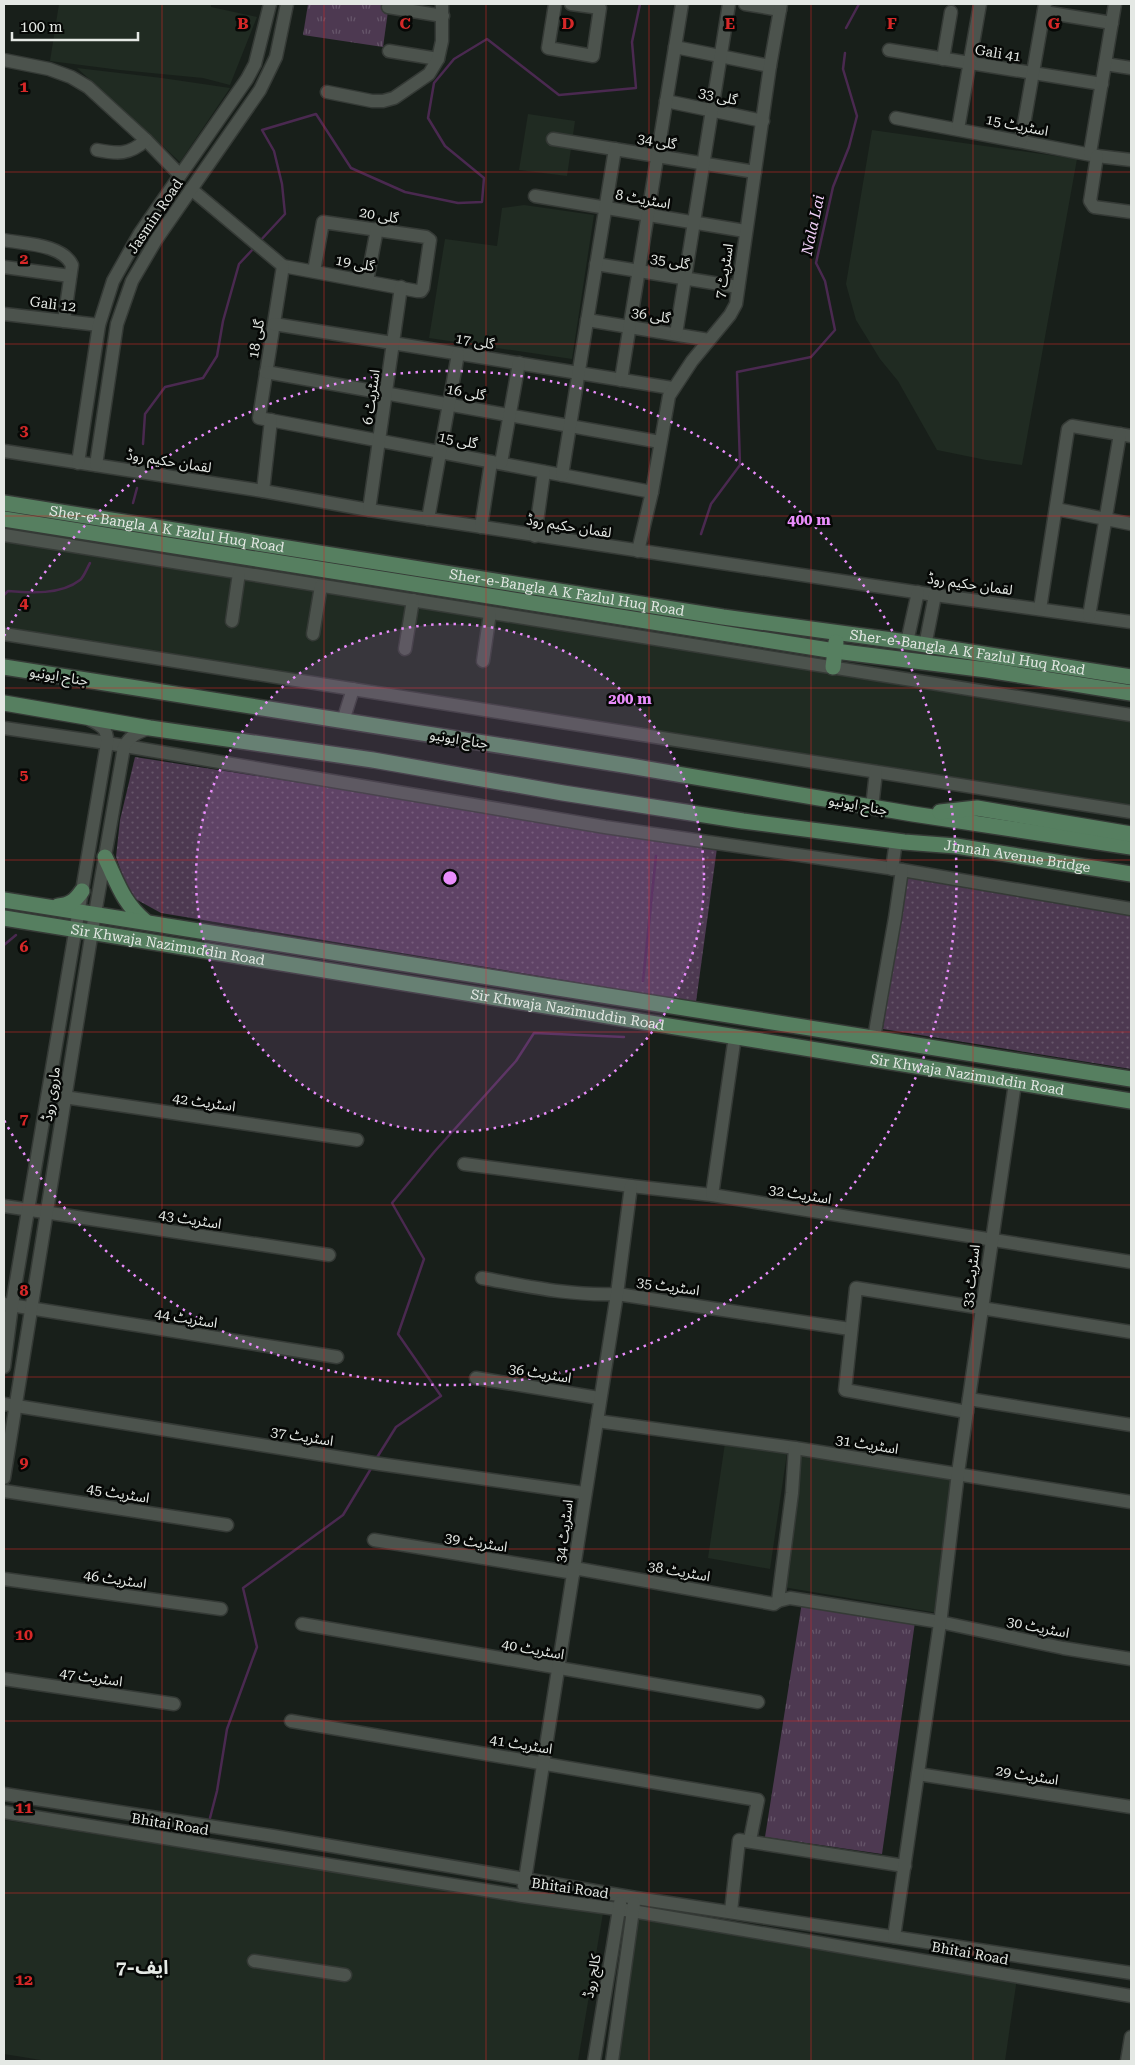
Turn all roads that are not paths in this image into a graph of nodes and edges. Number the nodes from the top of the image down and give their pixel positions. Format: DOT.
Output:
graph roads {
  1 [pos="270,4"];
  2 [pos="287,4"];
  3 [pos="555,4"];
  4 [pos="571,4"];
  5 [pos="682,4"];
  6 [pos="729,4"];
  7 [pos="745,4"];
  8 [pos="980,4"];
  9 [pos="1115,4"];
  10 [pos="1041,6"];
  11 [pos="388,7"];
  12 [pos="780,7"];
  13 [pos="442,10"];
  14 [pos="950,12"];
  15 [pos="1112,23"];
  16 [pos="675,48"];
  17 [pos="889,50"];
  18 [pos="389,51"];
  19 [pos="720,56"];
  20 [pos="438,59"];
  21 [pos="943,59"];
  22 [pos="4,60"];
  23 [pos="970,63"];
  24 [pos="1105,64"];
  25 [pos="770,66"];
  26 [pos="1131,68"];
  27 [pos="1033,74"];
  28 [pos="1102,84"];
  29 [pos="327,92"];
  30 [pos="666,101"];
  31 [pos="712,110"];
  32 [pos="896,118"];
  33 [pos="763,121"];
  34 [pos="958,129"];
  35 [pos="553,139"];
  36 [pos="146,140"];
  37 [pos="1021,141"];
  38 [pos="615,149"];
  39 [pos="97,150"];
  40 [pos="1094,155"];
  41 [pos="658,156"];
  42 [pos="1131,160"];
  43 [pos="703,164"];
  44 [pos="755,172"];
  45 [pos="180,175"];
  46 [pos="191,190"];
  47 [pos="535,196"];
  48 [pos="605,208"];
  49 [pos="1131,212"];
  50 [pos="648,215"];
  51 [pos="694,223"];
  52 [pos="376,229"];
  53 [pos="745,231"];
  54 [pos="4,240"];
  55 [pos="596,264"];
  56 [pos="283,266"];
  57 [pos="4,267"];
  58 [pos="314,271"];
  59 [pos="639,271"];
  60 [pos="70,276"];
  61 [pos="685,279"];
  62 [pos="367,281"];
  63 [pos="738,287"];
  64 [pos="401,288"];
  65 [pos="421,291"];
  66 [pos="4,314"];
  67 [pos="587,320"];
  68 [pos="64,321"];
  69 [pos="100,322"];
  70 [pos="117,324"];
  71 [pos="274,324"];
  72 [pos="630,327"];
  73 [pos="676,334"];
  74 [pos="709,340"];
  75 [pos="394,343"];
  76 [pos="458,354"];
  77 [pos="519,364"];
  78 [pos="266,372"];
  79 [pos="579,373"];
  80 [pos="621,380"];
  81 [pos="672,388"];
  82 [pos="386,393"];
  83 [pos="448,405"];
  84 [pos="509,416"];
  85 [pos="265,419"];
  86 [pos="570,426"];
  87 [pos="1126,435"];
  88 [pos="380,440"];
  89 [pos="660,442"];
  90 [pos="4,451"];
  91 [pos="440,452"];
  92 [pos="496,462"];
  93 [pos="78,463"];
  94 [pos="96,465"];
  95 [pos="544,472"];
  96 [pos="562,475"];
  97 [pos="263,491"];
  98 [pos="652,492"];
  99 [pos="4,503"];
  100 [pos="35,508"];
  101 [pos="1056,509"];
  102 [pos="369,510"];
  103 [pos="4,519"];
  104 [pos="428,519"];
  105 [pos="1106,519"];
  106 [pos="33,524"];
  107 [pos="1131,524"];
  108 [pos="481,527"];
  109 [pos="4,535"];
  110 [pos="535,536"];
  111 [pos="638,551"];
  112 [pos="390,564"];
  113 [pos="239,573"];
  114 [pos="386,580"];
  115 [pos="321,586"];
  116 [pos="918,592"];
  117 [pos="935,595"];
  118 [pos="382,596"];
  119 [pos="412,600"];
  120 [pos="1040,609"];
  121 [pos="490,613"];
  122 [pos="1089,616"];
  123 [pos="232,621"];
  124 [pos="1131,622"];
  125 [pos="4,634"];
  126 [pos="313,634"];
  127 [pos="837,634"];
  128 [pos="907,642"];
  129 [pos="925,646"];
  130 [pos="404,649"];
  131 [pos="835,651"];
  132 [pos="483,661"];
  133 [pos="4,667"];
  134 [pos="833,667"];
  135 [pos="1131,677"];
  136 [pos="353,689"];
  137 [pos="1131,693"];
  138 [pos="4,703"];
  139 [pos="78,714"];
  140 [pos="1131,715"];
  141 [pos="343,721"];
  142 [pos="4,728"];
  143 [pos="150,728"];
  144 [pos="107,743"];
  145 [pos="124,746"];
  146 [pos="876,772"];
  147 [pos="872,807"];
  148 [pos="1131,812"];
  149 [pos="913,814"];
  150 [pos="1131,834"];
  151 [pos="900,842"];
  152 [pos="1131,847"];
  153 [pos="105,857"];
  154 [pos="897,869"];
  155 [pos="1131,874"];
  156 [pos="1131,884"];
  157 [pos="82,891"];
  158 [pos="4,900"];
  159 [pos="49,907"];
  160 [pos="1131,909"];
  161 [pos="78,911"];
  162 [pos="96,914"];
  163 [pos="4,918"];
  164 [pos="146,922"];
  165 [pos="76,928"];
  166 [pos="92,931"];
  167 [pos="735,1036"];
  168 [pos="874,1038"];
  169 [pos="953,1050"];
  170 [pos="951,1072"];
  171 [pos="1131,1079"];
  172 [pos="1014,1083"];
  173 [pos="47,1095"];
  174 [pos="65,1097"];
  175 [pos="1131,1101"];
  176 [pos="356,1140"];
  177 [pos="464,1164"];
  178 [pos="631,1186"];
  179 [pos="712,1195"];
  180 [pos="4,1206"];
  181 [pos="28,1210"];
  182 [pos="47,1212"];
  183 [pos="991,1239"];
  184 [pos="329,1256"];
  185 [pos="1131,1262"];
  186 [pos="482,1278"];
  187 [pos="616,1294"];
  188 [pos="8,1304"];
  189 [pos="31,1308"];
  190 [pos="983,1308"];
  191 [pos="850,1329"];
  192 [pos="1131,1332"];
  193 [pos="337,1357"];
  194 [pos="4,1367"];
  195 [pos="476,1378"];
  196 [pos="599,1398"];
  197 [pos="969,1399"];
  198 [pos="10,1405"];
  199 [pos="967,1412"];
  200 [pos="596,1421"];
  201 [pos="1131,1425"];
  202 [pos="795,1448"];
  203 [pos="958,1473"];
  204 [pos="4,1478"];
  205 [pos="4,1490"];
  206 [pos="584,1493"];
  207 [pos="1131,1502"];
  208 [pos="227,1525"];
  209 [pos="374,1540"];
  210 [pos="574,1570"];
  211 [pos="4,1579"];
  212 [pos="778,1601"];
  213 [pos="222,1609"];
  214 [pos="940,1622"];
  215 [pos="302,1624"];
  216 [pos="1131,1659"];
  217 [pos="559,1669"];
  218 [pos="4,1679"];
  219 [pos="758,1702"];
  220 [pos="174,1704"];
  221 [pos="291,1721"];
  222 [pos="543,1762"];
  223 [pos="918,1774"];
  224 [pos="4,1794"];
  225 [pos="1131,1806"];
  226 [pos="4,1812"];
  227 [pos="274,1836"];
  228 [pos="750,1840"];
  229 [pos="270,1855"];
  230 [pos="904,1866"];
  231 [pos="525,1879"];
  232 [pos="522,1896"];
  233 [pos="621,1896"];
  234 [pos="636,1898"];
  235 [pos="619,1910"];
  236 [pos="632,1911"];
  237 [pos="731,1911"];
  238 [pos="894,1937"];
  239 [pos="254,1961"];
  240 [pos="1131,1973"];
  241 [pos="345,1976"];
  242 [pos="1131,1996"];
  243 [pos="1131,2037"];
  244 [pos="594,2061"];
  245 [pos="612,2061"];
  246 [pos="1128,2061"];
  1 -- 45 [label="street, Jasmin Road"];
  2 -- 46 [label="street, Jasmin Road"];
  3 -- 4 [label="street"];
  5 -- 16 [label="street"];
  6 -- 19 [label="street"];
  7 -- 12 [label="street"];
  8 -- 23 [label="street"];
  9 -- 15 [label="street"];
  10 -- 15 [label="street"];
  10 -- 27 [label="street"];
  11 -- 13 [label="street"];
  12 -- 25 [label="street, اسٹریٹ 7"];
  13 -- 20 [label="street"];
  14 -- 21 [label="street"];
  15 -- 24 [label="street"];
  16 -- 19 [label="street"];
  16 -- 30 [label="street"];
  17 -- 21 [label="street, Gali 41"];
  18 -- 20 [label="street"];
  19 -- 25 [label="street"];
  19 -- 31 [label="street"];
  20 -- 29 [label="street"];
  21 -- 23 [label="street, Gali 41"];
  22 -- 36 [label="street"];
  23 -- 27 [label="street, Gali 41"];
  23 -- 34 [label="street"];
  24 -- 26 [label="street"];
  24 -- 28 [label="street"];
  25 -- 33 [label="street, اسٹریٹ 7"];
  27 -- 28 [label="street, Gali 41"];
  27 -- 37 [label="street"];
  28 -- 40 [label="street"];
  30 -- 31 [label="street, گلی 33"];
  30 -- 41 [label="street"];
  31 -- 33 [label="street, گلی 33"];
  31 -- 43 [label="street"];
  32 -- 34 [label="street, اسٹریٹ 15"];
  33 -- 44 [label="street, اسٹریٹ 7"];
  34 -- 37 [label="street, اسٹریٹ 15"];
  35 -- 38 [label="street, گلی 34"];
  36 -- 39 [label="street"];
  36 -- 45 [label="street"];
  37 -- 40 [label="street, اسٹریٹ 15"];
  38 -- 41 [label="street, گلی 34"];
  38 -- 48 [label="street"];
  40 -- 42 [label="street, اسٹریٹ 15"];
  40 -- 49 [label="street"];
  41 -- 43 [label="street, گلی 34"];
  41 -- 50 [label="street"];
  43 -- 44 [label="street, گلی 34"];
  43 -- 51 [label="street"];
  44 -- 53 [label="street, اسٹریٹ 7"];
  45 -- 69 [label="street, Jasmin Road"];
  46 -- 56 [label="street"];
  46 -- 70 [label="street, Jasmin Road"];
  47 -- 48 [label="street, اسٹریٹ 8"];
  48 -- 50 [label="street, اسٹریٹ 8"];
  48 -- 55 [label="street"];
  50 -- 51 [label="street, اسٹریٹ 8"];
  50 -- 59 [label="street"];
  51 -- 53 [label="street, اسٹریٹ 8"];
  51 -- 61 [label="street"];
  52 -- 58 [label="street, گلی 20"];
  52 -- 62 [label="street"];
  52 -- 65 [label="street, گلی 20"];
  53 -- 63 [label="street, اسٹریٹ 7"];
  54 -- 60 [label="street"];
  55 -- 59 [label="street, گلی 35"];
  55 -- 67 [label="street"];
  56 -- 58 [label="street, گلی 19"];
  56 -- 71 [label="street, گلی 18"];
  57 -- 60 [label="street"];
  58 -- 62 [label="street, گلی 19"];
  59 -- 61 [label="street, گلی 35"];
  59 -- 72 [label="street"];
  60 -- 68 [label="street"];
  61 -- 63 [label="street, گلی 35"];
  61 -- 73 [label="street"];
  62 -- 64 [label="street, گلی 19"];
  63 -- 74 [label="street, اسٹریٹ 7"];
  64 -- 65 [label="street, گلی 19"];
  64 -- 75 [label="street, اسٹریٹ 6"];
  66 -- 68 [label="street, Gali 12"];
  67 -- 72 [label="street, گلی 36"];
  67 -- 79 [label="street"];
  68 -- 69 [label="street, Gali 12"];
  69 -- 70 [label="street, Gali 12"];
  69 -- 93 [label="street, Jasmin Road"];
  70 -- 94 [label="street, Jasmin Road"];
  71 -- 75 [label="street, گلی 17"];
  71 -- 78 [label="street, گلی 18"];
  72 -- 73 [label="street, گلی 36"];
  72 -- 80 [label="street"];
  73 -- 74 [label="street, گلی 36"];
  74 -- 81 [label="street, اسٹریٹ 7"];
  75 -- 76 [label="street, گلی 17"];
  75 -- 82 [label="street, اسٹریٹ 6"];
  76 -- 77 [label="street, گلی 17"];
  76 -- 83 [label="street"];
  77 -- 79 [label="street, گلی 17"];
  77 -- 84 [label="street"];
  78 -- 82 [label="street, گلی 16"];
  78 -- 85 [label="street, گلی 18"];
  79 -- 80 [label="street, گلی 17"];
  79 -- 86 [label="street"];
  80 -- 81 [label="street, گلی 17"];
  81 -- 89 [label="street, اسٹریٹ 7"];
  82 -- 83 [label="street, گلی 16"];
  82 -- 88 [label="street, اسٹریٹ 6"];
  83 -- 84 [label="street, گلی 16"];
  83 -- 91 [label="street"];
  84 -- 86 [label="street, گلی 16"];
  84 -- 92 [label="street"];
  85 -- 88 [label="street, گلی 15"];
  85 -- 97 [label="street, گلی 18"];
  86 -- 89 [label="street, گلی 16"];
  86 -- 96 [label="street"];
  87 -- 101 [label="street"];
  87 -- 105 [label="street"];
  88 -- 91 [label="street, گلی 15"];
  88 -- 102 [label="street, اسٹریٹ 6"];
  89 -- 98 [label="street, اسٹریٹ 7"];
  90 -- 93 [label="street, لقمان حکیم روڈ"];
  91 -- 92 [label="street, گلی 15"];
  91 -- 104 [label="street"];
  92 -- 95 [label="street, گلی 15"];
  92 -- 108 [label="street"];
  93 -- 94 [label="street, لقمان حکیم روڈ"];
  94 -- 97 [label="street, لقمان حکیم روڈ"];
  95 -- 96 [label="street, گلی 15"];
  95 -- 110 [label="street"];
  96 -- 98 [label="street, گلی 15"];
  97 -- 102 [label="street, لقمان حکیم روڈ"];
  98 -- 111 [label="street, اسٹریٹ 7"];
  99 -- 100 [label="main road, Sher-e-Bangla A K Fazlul Huq Road"];
  100 -- 106 [label="main road"];
  100 -- 112 [label="main road, Sher-e-Bangla A K Fazlul Huq Road"];
  101 -- 105 [label="street"];
  101 -- 120 [label="street"];
  102 -- 104 [label="street, لقمان حکیم روڈ"];
  103 -- 106 [label="main road, Sher-e-Bangla A K Fazlul Huq Road"];
  104 -- 108 [label="street, لقمان حکیم روڈ"];
  105 -- 107 [label="street"];
  105 -- 122 [label="street"];
  106 -- 114 [label="main road, Sher-e-Bangla A K Fazlul Huq Road"];
  108 -- 110 [label="street, لقمان حکیم روڈ"];
  109 -- 113 [label="street"];
  110 -- 111 [label="street, لقمان حکیم روڈ"];
  111 -- 116 [label="street, لقمان حکیم روڈ"];
  112 -- 114 [label="main road"];
  112 -- 127 [label="main road, Sher-e-Bangla A K Fazlul Huq Road"];
  113 -- 115 [label="street"];
  113 -- 123 [label="street"];
  114 -- 118 [label="street"];
  114 -- 131 [label="main road, Sher-e-Bangla A K Fazlul Huq Road"];
  115 -- 118 [label="street"];
  115 -- 126 [label="street"];
  116 -- 117 [label="street, لقمان حکیم روڈ"];
  116 -- 128 [label="street"];
  117 -- 120 [label="street, لقمان حکیم روڈ"];
  117 -- 129 [label="street"];
  118 -- 119 [label="street"];
  119 -- 121 [label="street"];
  119 -- 130 [label="street"];
  120 -- 122 [label="street, لقمان حکیم روڈ"];
  121 -- 132 [label="street"];
  121 -- 134 [label="street"];
  122 -- 124 [label="street, لقمان حکیم روڈ"];
  125 -- 136 [label="street"];
  127 -- 128 [label="main road, Sher-e-Bangla A K Fazlul Huq Road"];
  127 -- 131 [label="main road"];
  128 -- 129 [label="main road, Sher-e-Bangla A K Fazlul Huq Road"];
  129 -- 135 [label="main road, Sher-e-Bangla A K Fazlul Huq Road"];
  131 -- 134 [label="main road"];
  131 -- 137 [label="main road, Sher-e-Bangla A K Fazlul Huq Road"];
  133 -- 141 [label="main road, جناح ایونیو"];
  134 -- 140 [label="street"];
  136 -- 141 [label="street"];
  136 -- 146 [label="street"];
  138 -- 139 [label="main road"];
  139 -- 143 [label="main road"];
  139 -- 144 [label="street"];
  141 -- 147 [label="main road, جناح ایونیو"];
  142 -- 144 [label="street"];
  143 -- 145 [label="street"];
  143 -- 151 [label="main road"];
  144 -- 145 [label="street"];
  144 -- 157 [label="street, ماروی روڈ"];
  145 -- 153 [label="street, ماروی روڈ"];
  145 -- 154 [label="street"];
  146 -- 147 [label="street"];
  146 -- 148 [label="street"];
  147 -- 149 [label="main road, جناح ایونیو"];
  149 -- 150 [label="main road"];
  149 -- 152 [label="main road, Jinnah Avenue Bridge"];
  151 -- 154 [label="street"];
  151 -- 155 [label="main road, Jinnah Avenue Bridge"];
  151 -- 156 [label="main road"];
  153 -- 162 [label="street, ماروی روڈ"];
  153 -- 164 [label="main road"];
  154 -- 160 [label="street"];
  154 -- 168 [label="street"];
  157 -- 159 [label="main road"];
  157 -- 161 [label="street, ماروی روڈ"];
  158 -- 159 [label="main road, Sir Khwaja Nazimuddin Road"];
  159 -- 161 [label="main road, Sir Khwaja Nazimuddin Road"];
  161 -- 162 [label="main road, Sir Khwaja Nazimuddin Road"];
  161 -- 165 [label="street, ماروی روڈ"];
  162 -- 164 [label="main road, Sir Khwaja Nazimuddin Road"];
  162 -- 166 [label="street, ماروی روڈ"];
  163 -- 165 [label="main road, Sir Khwaja Nazimuddin Road"];
  164 -- 168 [label="main road, Sir Khwaja Nazimuddin Road"];
  165 -- 166 [label="main road, Sir Khwaja Nazimuddin Road"];
  165 -- 173 [label="street, ماروی روڈ"];
  166 -- 167 [label="main road, Sir Khwaja Nazimuddin Road"];
  166 -- 174 [label="street, ماروی روڈ"];
  167 -- 170 [label="main road, Sir Khwaja Nazimuddin Road"];
  167 -- 179 [label="street"];
  168 -- 169 [label="main road, Sir Khwaja Nazimuddin Road"];
  169 -- 170 [label="main road"];
  169 -- 171 [label="main road, Sir Khwaja Nazimuddin Road"];
  170 -- 172 [label="main road, Sir Khwaja Nazimuddin Road"];
  172 -- 175 [label="main road, Sir Khwaja Nazimuddin Road"];
  172 -- 183 [label="street, اسٹریٹ 33"];
  173 -- 174 [label="street, اسٹریٹ 42"];
  173 -- 181 [label="street, ماروی روڈ"];
  174 -- 176 [label="street, اسٹریٹ 42"];
  174 -- 182 [label="street, ماروی روڈ"];
  177 -- 178 [label="street, اسٹریٹ 32"];
  178 -- 179 [label="street, اسٹریٹ 32"];
  178 -- 187 [label="street, اسٹریٹ 34"];
  179 -- 183 [label="street, اسٹریٹ 32"];
  180 -- 181 [label="street, اسٹریٹ 43"];
  181 -- 182 [label="street, اسٹریٹ 43"];
  181 -- 188 [label="street, ماروی روڈ"];
  182 -- 184 [label="street, اسٹریٹ 43"];
  182 -- 189 [label="street, ماروی روڈ"];
  183 -- 185 [label="street, اسٹریٹ 32"];
  183 -- 190 [label="street, اسٹریٹ 33"];
  186 -- 187 [label="street, اسٹریٹ 35"];
  187 -- 191 [label="street, اسٹریٹ 35"];
  187 -- 196 [label="street, اسٹریٹ 34"];
  188 -- 189 [label="street, اسٹریٹ 44"];
  188 -- 194 [label="street, ماروی روڈ"];
  189 -- 193 [label="street, اسٹریٹ 44"];
  189 -- 198 [label="street, ماروی روڈ"];
  190 -- 191 [label="street"];
  190 -- 192 [label="street"];
  190 -- 197 [label="street, اسٹریٹ 33"];
  191 -- 199 [label="street"];
  195 -- 196 [label="street, اسٹریٹ 36"];
  196 -- 200 [label="street, اسٹریٹ 34"];
  197 -- 199 [label="street, اسٹریٹ 33"];
  197 -- 201 [label="street"];
  198 -- 204 [label="street, ماروی روڈ"];
  198 -- 206 [label="street, اسٹریٹ 37"];
  199 -- 203 [label="street, اسٹریٹ 33"];
  200 -- 202 [label="street, اسٹریٹ 31"];
  200 -- 206 [label="street, اسٹریٹ 34"];
  202 -- 203 [label="street, اسٹریٹ 31"];
  202 -- 212 [label="street"];
  203 -- 207 [label="street, اسٹریٹ 31"];
  203 -- 214 [label="street, اسٹریٹ 33"];
  205 -- 208 [label="street, اسٹریٹ 45"];
  206 -- 210 [label="street, اسٹریٹ 34"];
  209 -- 210 [label="street, اسٹریٹ 39"];
  210 -- 212 [label="street, اسٹریٹ 38"];
  210 -- 217 [label="street, اسٹریٹ 34"];
  211 -- 213 [label="street, اسٹریٹ 46"];
  212 -- 214 [label="street, اسٹریٹ 38"];
  214 -- 216 [label="street, اسٹریٹ 30"];
  214 -- 223 [label="street, اسٹریٹ 33"];
  215 -- 217 [label="street, اسٹریٹ 40"];
  217 -- 219 [label="street, اسٹریٹ 40"];
  217 -- 222 [label="street, اسٹریٹ 34"];
  218 -- 220 [label="street, اسٹریٹ 47"];
  221 -- 222 [label="street, اسٹریٹ 41"];
  222 -- 228 [label="street, اسٹریٹ 41"];
  222 -- 231 [label="street, اسٹریٹ 34"];
  223 -- 225 [label="street, اسٹریٹ 29"];
  223 -- 230 [label="street, اسٹریٹ 33"];
  224 -- 227 [label="street, Bhitai Road"];
  226 -- 229 [label="street, Bhitai Road"];
  227 -- 229 [label="street"];
  227 -- 231 [label="street, Bhitai Road"];
  228 -- 230 [label="street"];
  228 -- 237 [label="street"];
  229 -- 232 [label="street, Bhitai Road"];
  230 -- 238 [label="street, اسٹریٹ 33"];
  231 -- 232 [label="street, اسٹریٹ 34"];
  231 -- 233 [label="street, Bhitai Road"];
  232 -- 235 [label="street, Bhitai Road"];
  233 -- 234 [label="street, Bhitai Road"];
  233 -- 235 [label="street, کالج روڈ"];
  234 -- 236 [label="street"];
  234 -- 237 [label="street, Bhitai Road"];
  235 -- 236 [label="street, Bhitai Road"];
  235 -- 244 [label="street, کالج روڈ"];
  236 -- 242 [label="street, Bhitai Road"];
  236 -- 245 [label="street"];
  237 -- 238 [label="street, Bhitai Road"];
  238 -- 240 [label="street, Bhitai Road"];
  239 -- 241 [label="street"];
  243 -- 246 [label="street"];
}
